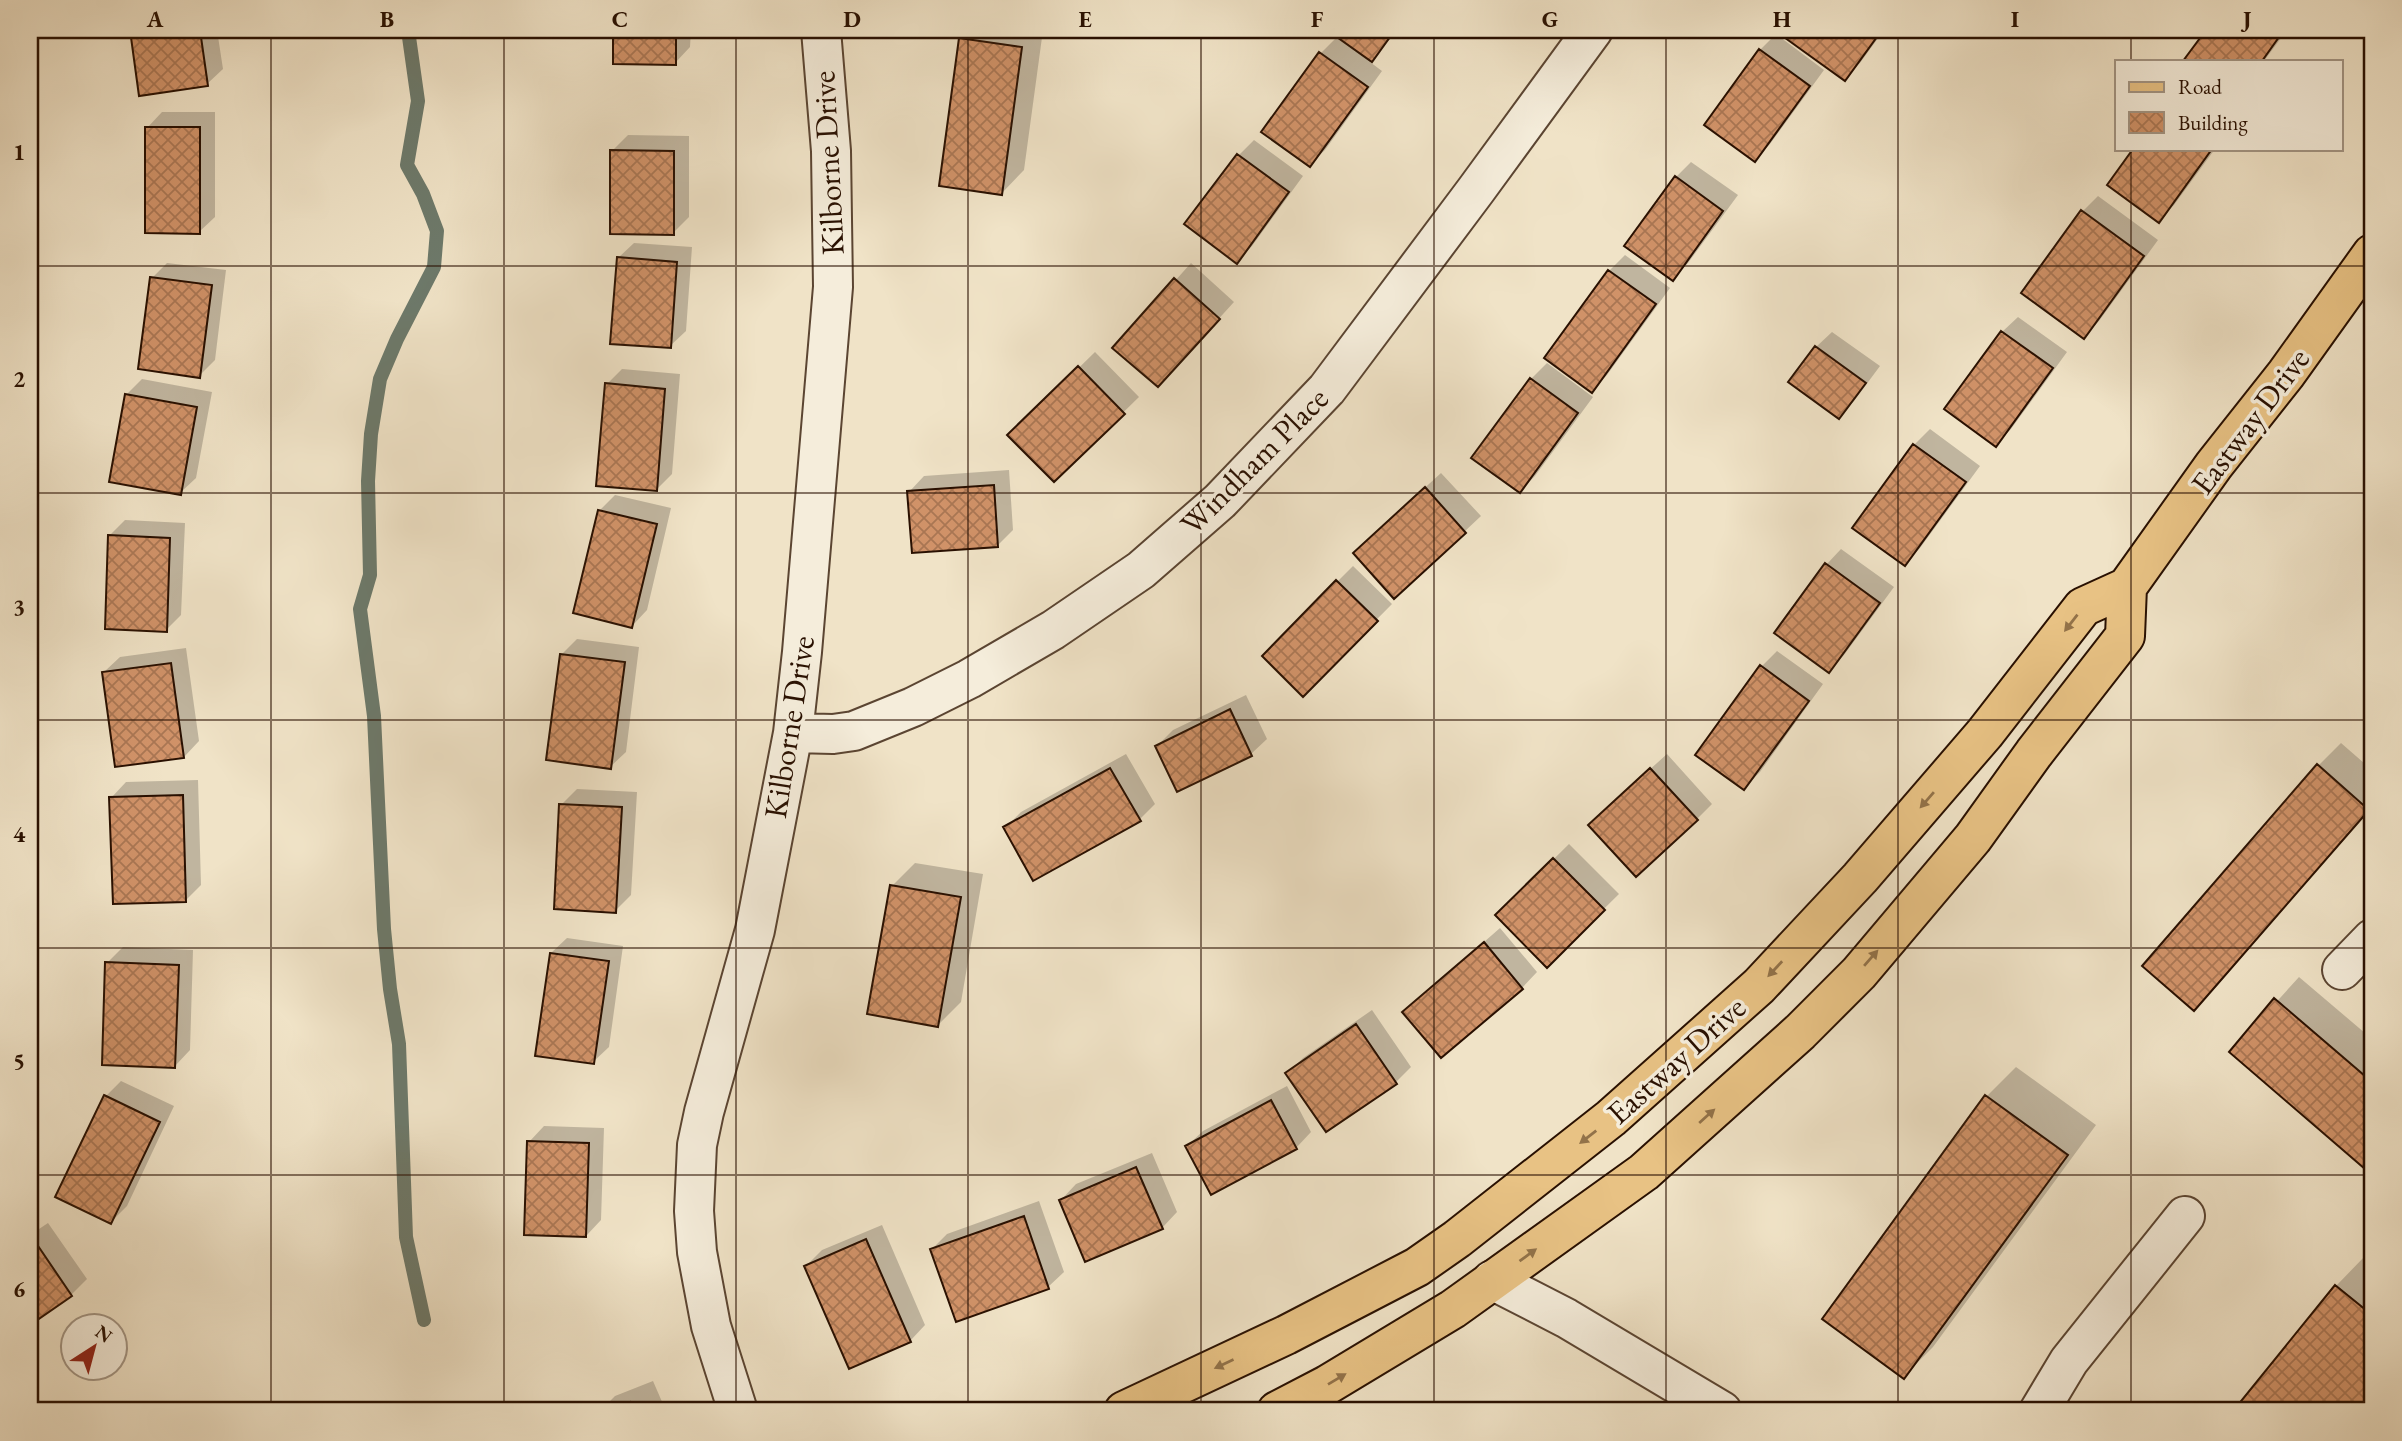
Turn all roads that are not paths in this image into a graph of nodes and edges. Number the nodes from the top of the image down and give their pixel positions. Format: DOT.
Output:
graph roads {
  1 [pos="821,30"];
  2 [pos="1593,30"];
  3 [pos="2372,254"];
  4 [pos="2127,587"];
  5 [pos="793,733"];
  6 [pos="2372,939"];
  7 [pos="2342,970"];
  8 [pos="2185,1216"];
  9 [pos="1492,1280"];
  10 [pos="738,1411"];
  11 [pos="1124,1411"];
  12 [pos="1277,1411"];
  13 [pos="1722,1411"];
  14 [pos="2039,1411"];
  1 -- 5 [label="street, Kilborne Drive"];
  2 -- 5 [label="street, Windham Place"];
  3 -- 4 [label="main road, Eastway Drive"];
  9 -- 4 [label="main road, Eastway Drive, one-way"];
  4 -- 11 [label="main road, Eastway Drive, one-way"];
  5 -- 10 [label="street, Kilborne Drive"];
  6 -- 7 [label="street"];
  8 -- 14 [label="street"];
  12 -- 9 [label="main road, Eastway Drive, one-way"];
  9 -- 13 [label="street"];
}
